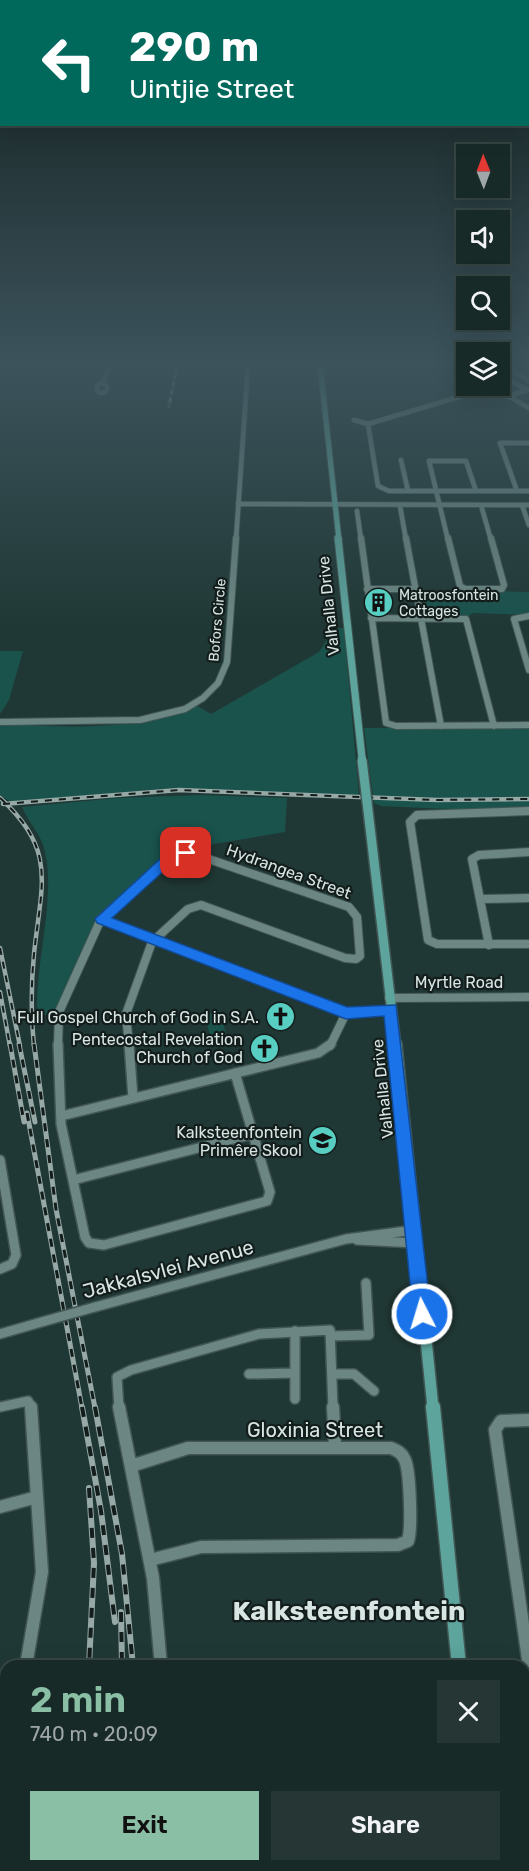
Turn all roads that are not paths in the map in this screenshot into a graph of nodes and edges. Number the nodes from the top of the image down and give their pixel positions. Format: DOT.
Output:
graph roads {
  1 [pos="242,452"];
  2 [pos="329,452"];
  3 [pos="373,452"];
  4 [pos="503,452"];
  5 [pos="401,460"];
  6 [pos="529,490"];
  7 [pos="408,491"];
  8 [pos="436,491"];
  9 [pos="476,491"];
  10 [pos="517,491"];
  11 [pos="238,504"];
  12 [pos="440,505"];
  13 [pos="481,505"];
  14 [pos="522,505"];
  15 [pos="529,505"];
  16 [pos="335,506"];
  17 [pos="400,506"];
  18 [pos="355,513"];
  19 [pos="529,525"];
  20 [pos="368,589"];
  21 [pos="416,589"];
  22 [pos="529,616"];
  23 [pos="371,618"];
  24 [pos="421,618"];
  25 [pos="529,670"];
  26 [pos="0,722"];
  27 [pos="529,725"];
  28 [pos="441,726"];
  29 [pos="494,726"];
  30 [pos="529,811"];
  31 [pos="529,852"];
  32 [pos="529,898"];
  33 [pos="480,899"];
  34 [pos="101,919"];
  35 [pos="154,939"];
  36 [pos="529,944"];
  37 [pos="489,945"];
  38 [pos="529,997"];
  39 [pos="390,1004"];
  40 [pos="346,1013"];
  41 [pos="235,1073"];
  42 [pos="133,1098"];
  43 [pos="61,1116"];
  44 [pos="253,1134"];
  45 [pos="0,1160"];
  46 [pos="73,1180"];
  47 [pos="415,1236"];
  48 [pos="0,1269"];
  49 [pos="366,1283"];
  50 [pos="295,1331"];
  51 [pos="0,1334"];
  52 [pos="331,1336"];
  53 [pos="295,1373"];
  54 [pos="249,1374"];
  55 [pos="332,1374"];
  56 [pos="374,1391"];
  57 [pos="295,1399"];
  58 [pos="0,1407"];
  59 [pos="529,1420"];
  60 [pos="335,1448"];
  61 [pos="131,1466"];
  62 [pos="37,1497"];
  63 [pos="0,1507"];
  64 [pos="150,1560"];
  65 [pos="27,1660"];
  66 [pos="160,1660"];
  67 [pos="458,1660"];
  68 [pos="528,1660"];
  1 -- 11 [label="street, Bofors Circle"];
  2 -- 16 [label="main road, Valhalla Drive"];
  3 -- 7 [label="street"];
  4 -- 10 [label="street"];
  5 -- 7 [label="street"];
  6 -- 10 [label="street"];
  7 -- 8 [label="street"];
  8 -- 9 [label="street"];
  8 -- 9 [label="street"];
  8 -- 12 [label="street"];
  9 -- 10 [label="street"];
  11 -- 16 [label="street"];
  11 -- 26 [label="street, Bofors Circle"];
  12 -- 13 [label="street"];
  12 -- 13 [label="street"];
  12 -- 17 [label="street"];
  13 -- 14 [label="street"];
  14 -- 15 [label="street"];
  14 -- 19 [label="street"];
  16 -- 17 [label="street"];
  16 -- 39 [label="main road, Valhalla Drive, bridge"];
  17 -- 21 [label="street"];
  18 -- 20 [label="street"];
  20 -- 21 [label="street"];
  20 -- 23 [label="street"];
  21 -- 24 [label="street"];
  22 -- 25 [label="street"];
  23 -- 24 [label="street"];
  23 -- 28 [label="street"];
  24 -- 28 [label="street"];
  24 -- 29 [label="street"];
  27 -- 29 [label="street"];
  28 -- 29 [label="street"];
  30 -- 37 [label="street"];
  31 -- 33 [label="street"];
  32 -- 33 [label="street"];
  33 -- 37 [label="street"];
  34 -- 35 [label="street"];
  34 -- 35 [label="street, Hydrangea Street"];
  34 -- 43 [label="street, Hydrangea Street"];
  35 -- 40 [label="street"];
  35 -- 42 [label="street"];
  36 -- 37 [label="street"];
  38 -- 39 [label="street, Myrtle Road"];
  39 -- 40 [label="street, Myrtle Road"];
  39 -- 47 [label="main road, Valhalla Drive"];
  40 -- 41 [label="street"];
  41 -- 42 [label="street"];
  41 -- 44 [label="street"];
  42 -- 43 [label="street"];
  43 -- 46 [label="street, Hydrangea Street"];
  44 -- 46 [label="street"];
  44 -- 46 [label="street, Hydrangea Street"];
  45 -- 48 [label="street"];
  47 -- 51 [label="street, Jakkalsvlei Avenue, bridge"];
  47 -- 67 [label="main road, Valhalla Drive"];
  49 -- 52 [label="street"];
  50 -- 52 [label="street"];
  50 -- 53 [label="street"];
  50 -- 61 [label="street"];
  52 -- 55 [label="street"];
  53 -- 54 [label="street"];
  53 -- 57 [label="street"];
  55 -- 56 [label="street"];
  55 -- 60 [label="street"];
  58 -- 62 [label="street"];
  59 -- 68 [label="street"];
  60 -- 61 [label="street, Gloxinia Street"];
  60 -- 64 [label="street, Gloxinia Street"];
  61 -- 64 [label="street"];
  62 -- 63 [label="street"];
  62 -- 65 [label="street"];
  64 -- 66 [label="street"];
}
